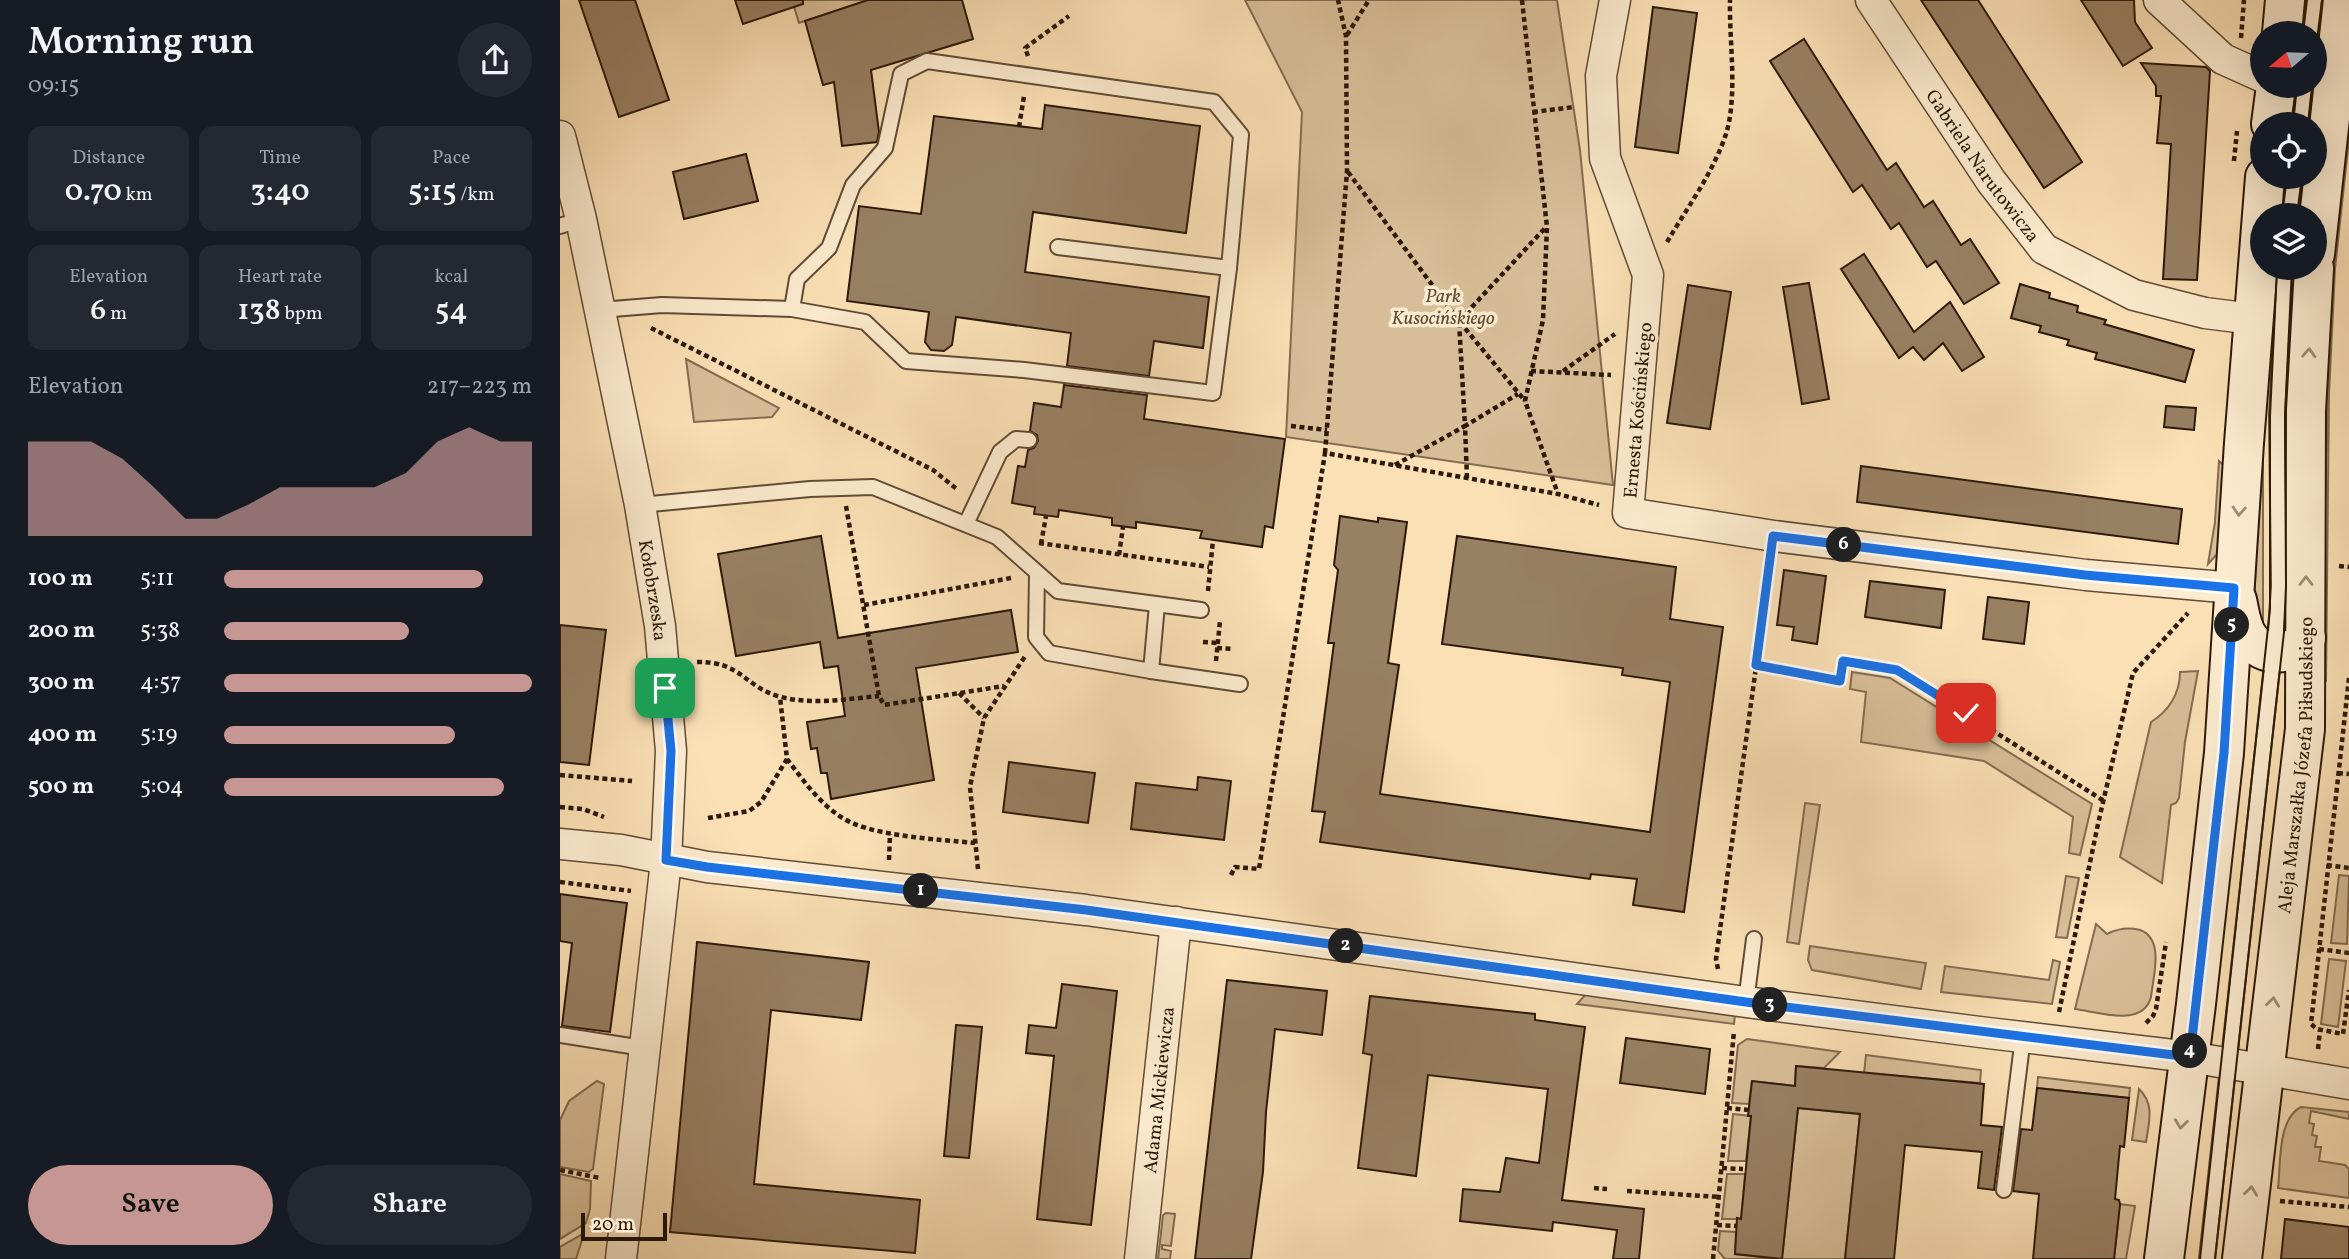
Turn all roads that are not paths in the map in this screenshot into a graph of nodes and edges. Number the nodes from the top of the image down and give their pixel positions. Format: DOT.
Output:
graph roads {
  1 [pos="1615,0"];
  2 [pos="1871,0"];
  3 [pos="2159,0"];
  4 [pos="2285,0"];
  5 [pos="2314,0"];
  6 [pos="2343,0"];
  7 [pos="2283,21"];
  8 [pos="2312,21"];
  9 [pos="2250,71"];
  10 [pos="560,136"];
  11 [pos="2264,189"];
  12 [pos="2321,203"];
  13 [pos="570,223"];
  14 [pos="1058,247"];
  15 [pos="1229,268"];
  16 [pos="2284,280"];
  17 [pos="2313,280"];
  18 [pos="792,309"];
  19 [pos="600,310"];
  20 [pos="2253,319"];
  21 [pos="1029,440"];
  22 [pos="640,505"];
  23 [pos="966,524"];
  24 [pos="1037,574"];
  25 [pos="2234,588"];
  26 [pos="1157,605"];
  27 [pos="1201,610"];
  28 [pos="2290,645"];
  29 [pos="1151,671"];
  30 [pos="1240,684"];
  31 [pos="560,844"];
  32 [pos="666,860"];
  33 [pos="1176,922"];
  34 [pos="1754,940"];
  35 [pos="1746,1002"];
  36 [pos="560,1035"];
  37 [pos="2023,1037"];
  38 [pos="643,1048"];
  39 [pos="2190,1057"];
  40 [pos="2247,1067"];
  41 [pos="2349,1084"];
  42 [pos="2004,1191"];
  43 [pos="621,1259"];
  44 [pos="1140,1259"];
  45 [pos="2164,1259"];
  46 [pos="2207,1259"];
  47 [pos="2242,1259"];
  1 -- 25 [label="street, Ernesta Kościńskiego"];
  2 -- 20 [label="street, Gabriela Narutowicza"];
  3 -- 9 [label="street"];
  4 -- 7 [label="street"];
  5 -- 8 [label="lane"];
  6 -- 12 [label="street"];
  10 -- 13 [label="street, Kołobrzeska"];
  11 -- 20 [label="street"];
  13 -- 19 [label="street, Kołobrzeska"];
  14 -- 15 [label="lane"];
  15 -- 18 [label="lane"];
  15 -- 18 [label="lane"];
  16 -- 28 [label="lane"];
  28 -- 17 [label="street, Aleja Marszałka Józefa Piłsudskiego, one-way"];
  18 -- 19 [label="lane"];
  19 -- 22 [label="street, Kołobrzeska"];
  20 -- 25 [label="street, one-way"];
  21 -- 23 [label="lane"];
  22 -- 23 [label="lane"];
  22 -- 32 [label="street, Kołobrzeska"];
  23 -- 24 [label="lane"];
  24 -- 26 [label="lane"];
  24 -- 29 [label="lane"];
  25 -- 28 [label="street"];
  25 -- 39 [label="street"];
  26 -- 27 [label="lane"];
  26 -- 29 [label="lane"];
  28 -- 40 [label="street, Aleja Marszałka Józefa Piłsudskiego"];
  29 -- 30 [label="lane"];
  31 -- 32 [label="street"];
  32 -- 33 [label="street"];
  32 -- 38 [label="street, Kołobrzeska"];
  33 -- 35 [label="street"];
  33 -- 44 [label="street, Adama Mickiewicza"];
  34 -- 35 [label="lane"];
  35 -- 37 [label="street"];
  36 -- 38 [label="lane"];
  37 -- 39 [label="street"];
  37 -- 42 [label="lane"];
  38 -- 43 [label="street, Kołobrzeska"];
  39 -- 40 [label="street"];
  39 -- 45 [label="street, one-way"];
  40 -- 41 [label="street"];
  40 -- 46 [label="lane"];
  47 -- 40 [label="street, Aleja Marszałka Józefa Piłsudskiego, one-way"];
}
